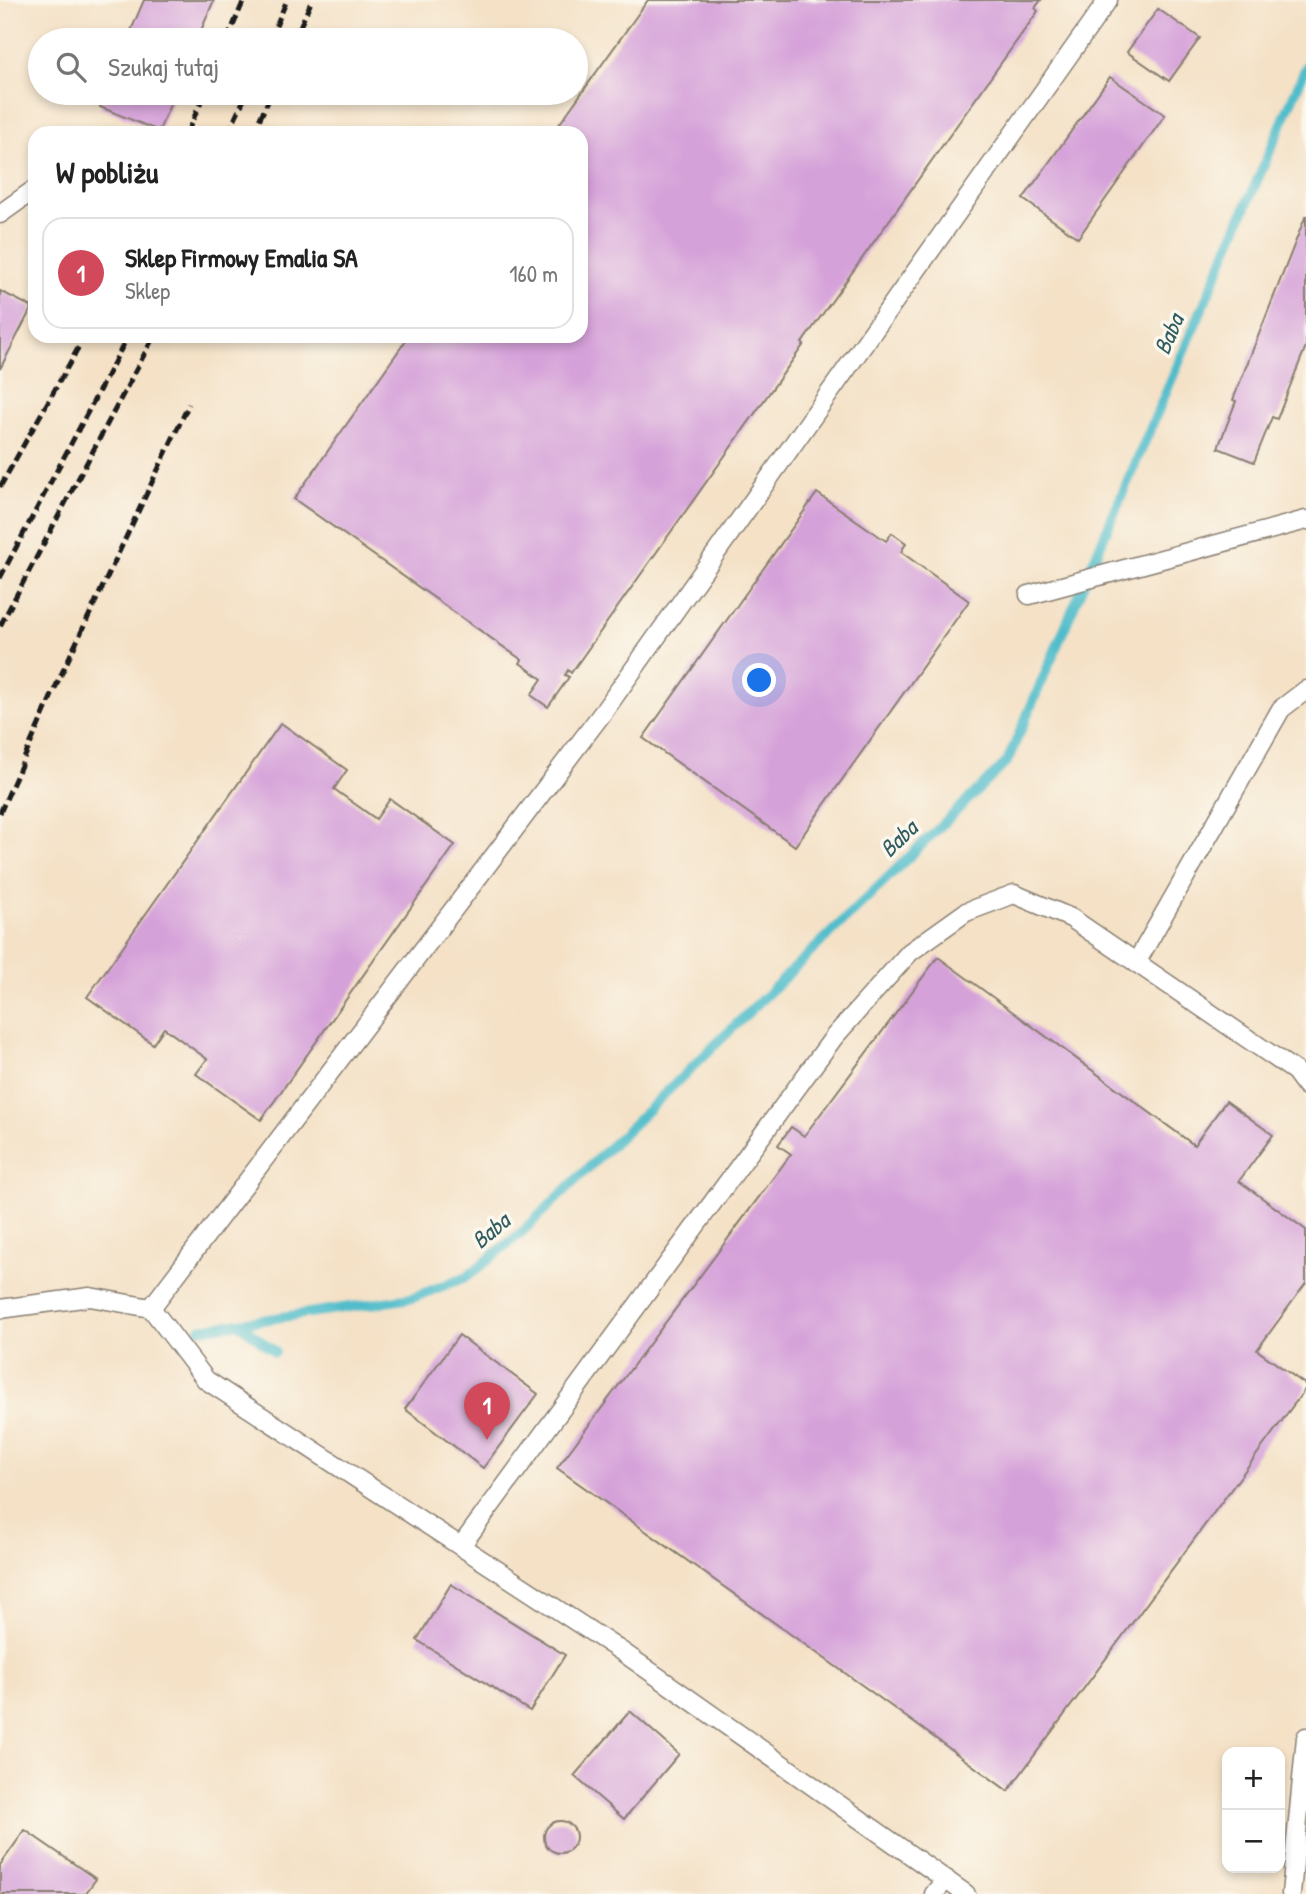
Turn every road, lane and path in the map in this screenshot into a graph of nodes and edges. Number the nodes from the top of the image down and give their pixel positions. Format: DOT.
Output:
graph roads {
  1 [pos="1108,0"];
  2 [pos="28,194"];
  3 [pos="0,214"];
  4 [pos="1306,520"];
  5 [pos="1029,595"];
  6 [pos="1306,690"];
  7 [pos="1136,963"];
  8 [pos="1306,1086"];
  9 [pos="151,1308"];
  10 [pos="0,1309"];
  11 [pos="461,1546"];
  12 [pos="1306,1737"];
  13 [pos="946,1879"];
  14 [pos="934,1894"];
  15 [pos="966,1894"];
  16 [pos="1291,1894"];
  1 -- 9 [label="lane"];
  2 -- 3 [label="lane"];
  4 -- 5 [label="lane"];
  6 -- 7 [label="lane"];
  7 -- 8 [label="lane"];
  7 -- 11 [label="lane"];
  9 -- 10 [label="lane"];
  9 -- 11 [label="lane"];
  11 -- 13 [label="lane"];
  12 -- 16 [label="lane"];
  13 -- 14 [label="lane"];
  13 -- 15 [label="lane"];
}
